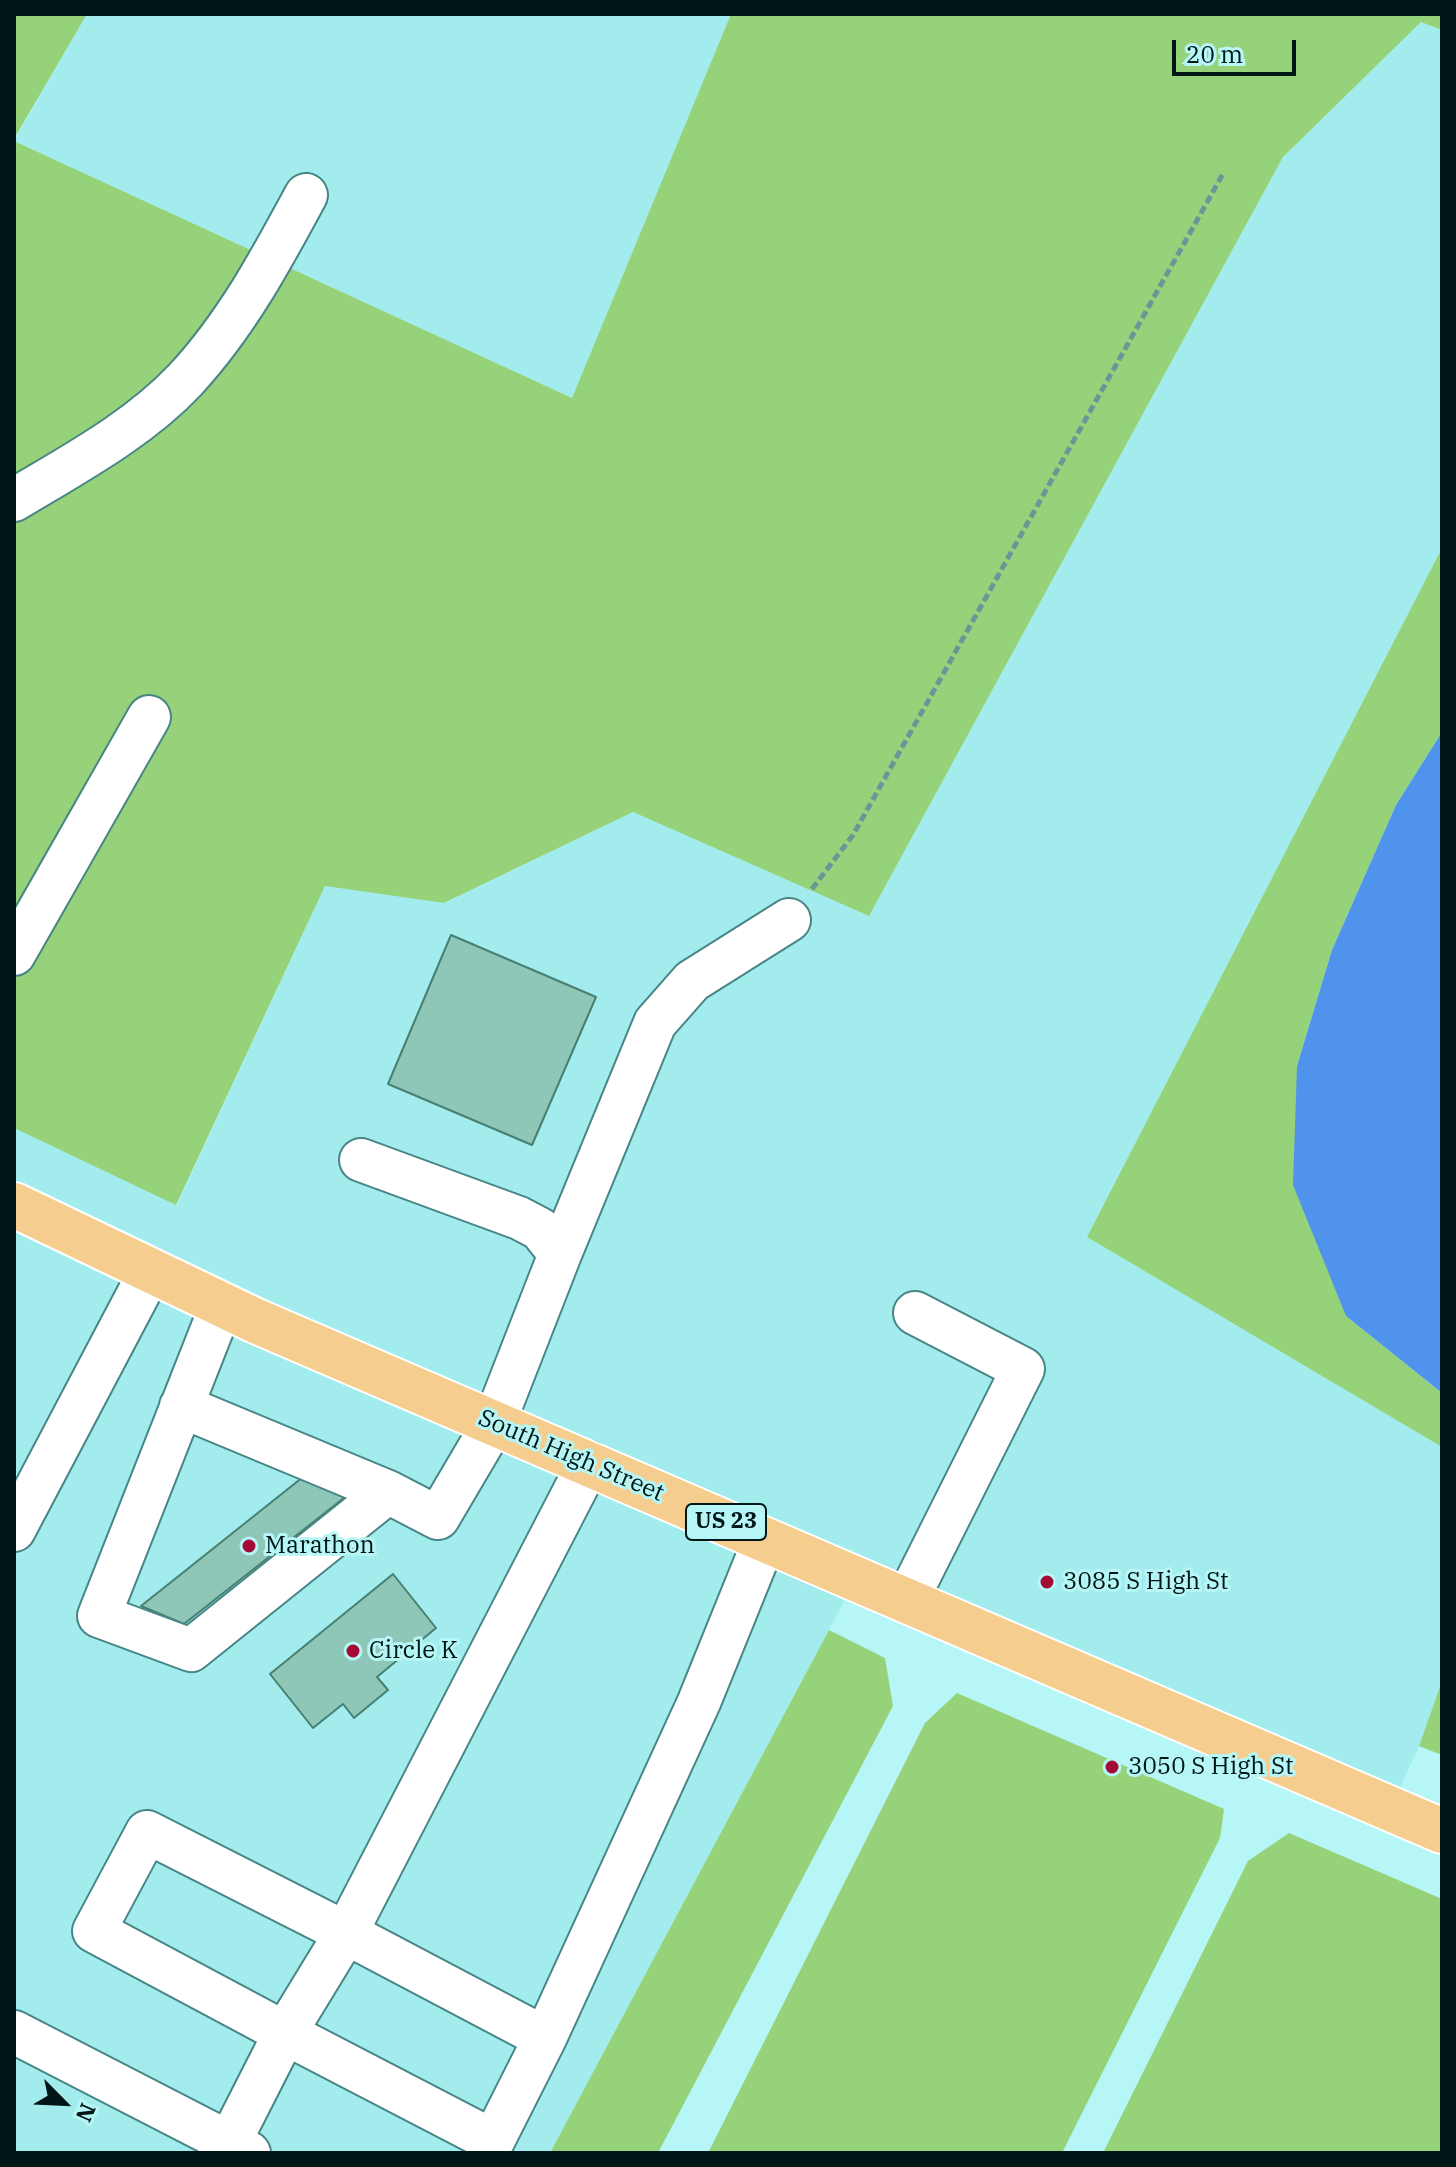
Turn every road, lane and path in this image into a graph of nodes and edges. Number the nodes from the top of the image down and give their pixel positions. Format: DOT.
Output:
graph roads {
  1 [pos="1224,172"];
  2 [pos="306,195"];
  3 [pos="14,500"];
  4 [pos="149,717"];
  5 [pos="789,920"];
  6 [pos="14,954"];
  7 [pos="361,1160"];
  8 [pos="14,1205"];
  9 [pos="560,1254"];
  10 [pos="151,1270"];
  11 [pos="222,1304"];
  12 [pos="915,1313"];
  13 [pos="181,1406"];
  14 [pos="494,1423"];
  15 [pos="589,1463"];
  16 [pos="388,1492"];
  17 [pos="14,1530"];
  18 [pos="765,1539"];
  19 [pos="907,1600"];
  20 [pos="1442,1831"];
  21 [pos="346,1933"];
  22 [pos="14,2032"];
  23 [pos="285,2033"];
  24 [pos="545,2038"];
  25 [pos="489,2147"];
  26 [pos="234,2150"];
  1 -- 5 [label="path"];
  2 -- 3 [label="lane"];
  4 -- 6 [label="lane"];
  5 -- 9 [label="lane"];
  7 -- 9 [label="lane"];
  8 -- 10 [label="main road, South High Street / US 23"];
  9 -- 14 [label="lane"];
  10 -- 11 [label="main road, South High Street / US 23"];
  10 -- 17 [label="lane"];
  11 -- 13 [label="lane"];
  11 -- 14 [label="main road, South High Street / US 23"];
  12 -- 19 [label="lane"];
  13 -- 16 [label="lane"];
  13 -- 16 [label="lane"];
  14 -- 15 [label="main road, South High Street / US 23"];
  14 -- 16 [label="lane"];
  15 -- 18 [label="main road, South High Street / US 23"];
  15 -- 21 [label="lane"];
  18 -- 19 [label="main road, South High Street / US 23"];
  18 -- 24 [label="lane"];
  19 -- 20 [label="main road, South High Street / US 23"];
  21 -- 23 [label="lane"];
  21 -- 23 [label="lane"];
  21 -- 24 [label="lane"];
  22 -- 26 [label="lane"];
  23 -- 25 [label="lane"];
  23 -- 26 [label="lane"];
  24 -- 25 [label="lane"];
}
